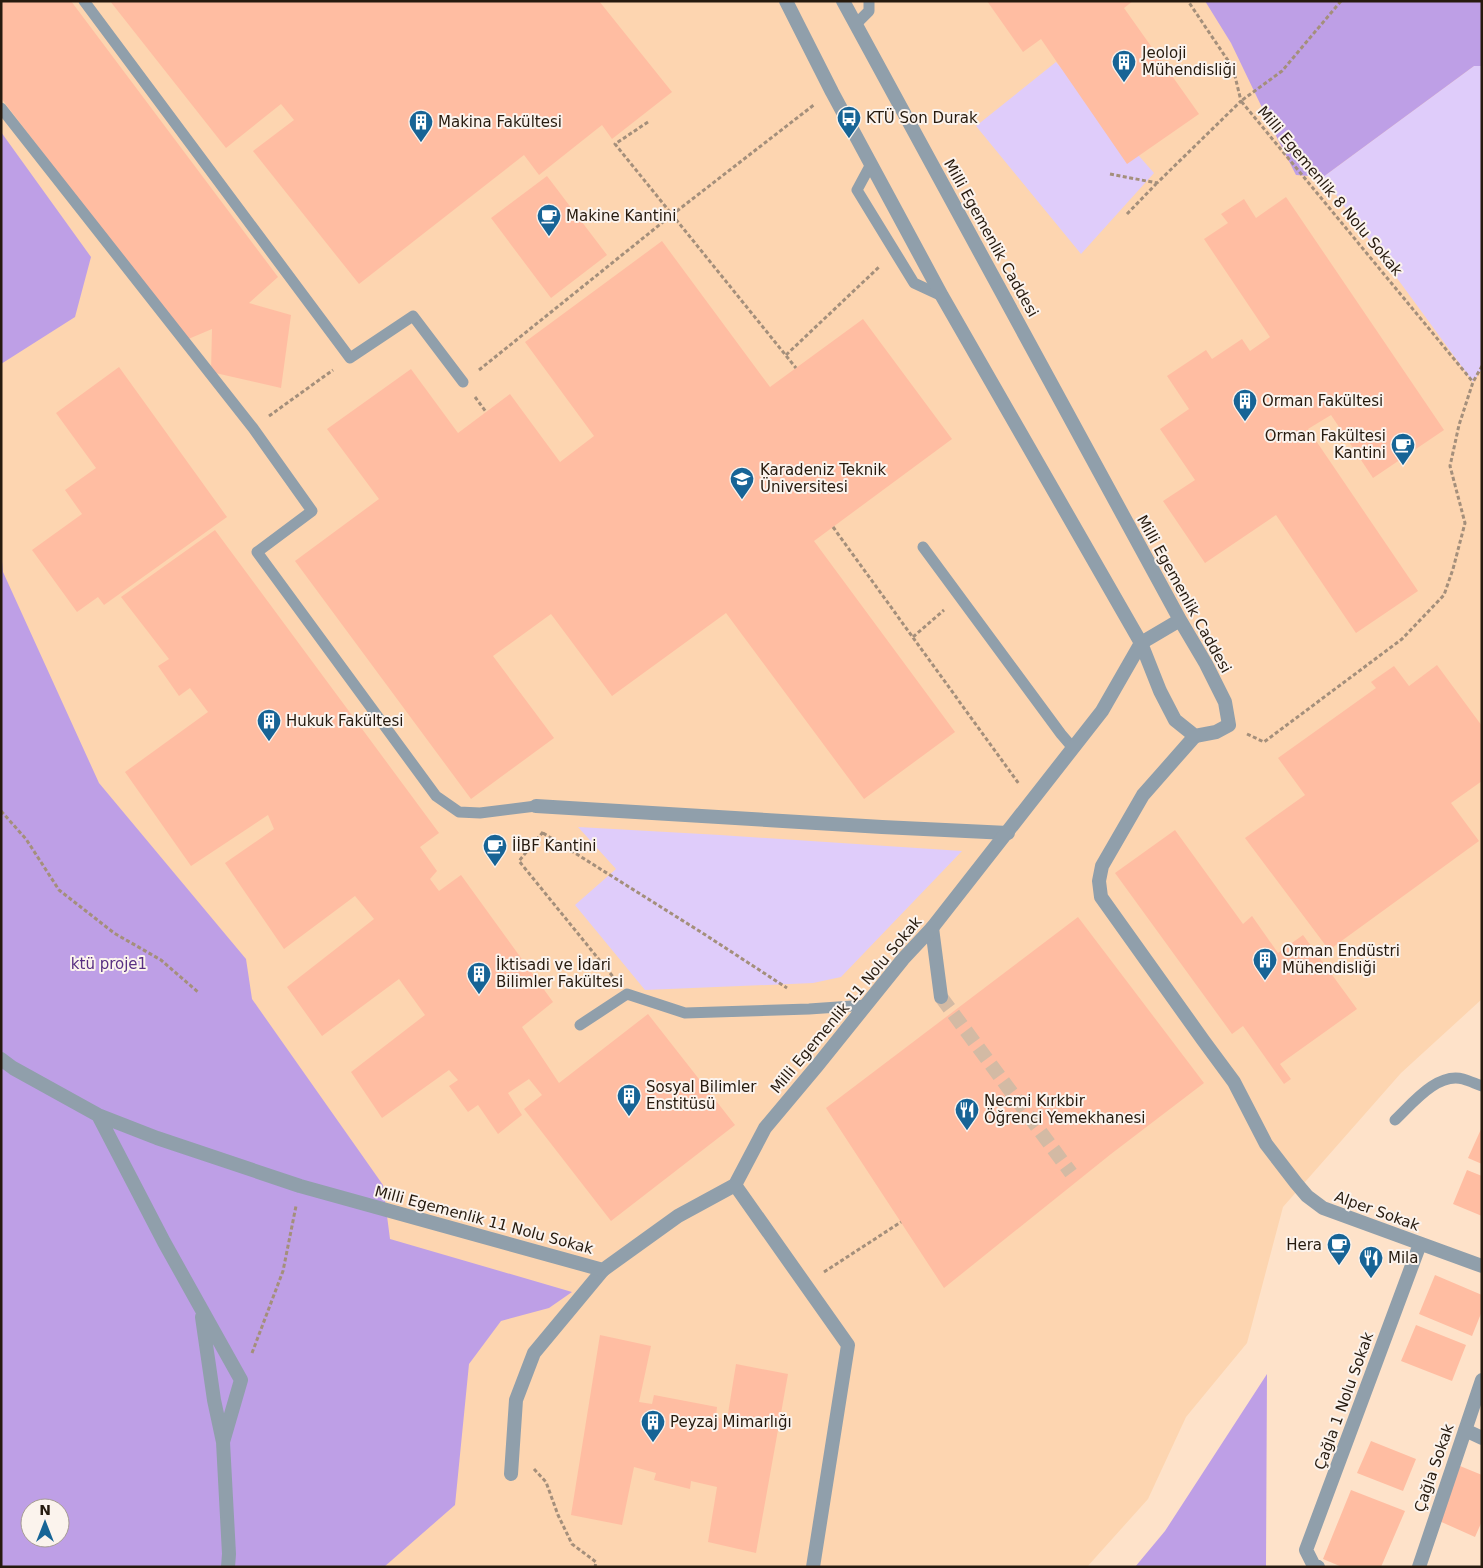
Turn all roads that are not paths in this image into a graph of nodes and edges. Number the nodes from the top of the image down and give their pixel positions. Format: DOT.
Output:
graph roads {
  1 [pos="84,1"];
  2 [pos="786,1"];
  3 [pos="843,1"];
  4 [pos="869,1"];
  5 [pos="856,24"];
  6 [pos="1,108"];
  7 [pos="871,164"];
  8 [pos="942,296"];
  9 [pos="464,382"];
  10 [pos="923,547"];
  11 [pos="1180,620"];
  12 [pos="1141,644"];
  13 [pos="1195,736"];
  14 [pos="1073,748"];
  15 [pos="536,806"];
  16 [pos="1008,833"];
  17 [pos="932,928"];
  18 [pos="941,997"];
  19 [pos="867,1005"];
  20 [pos="580,1025"];
  21 [pos="1,1059"];
  22 [pos="1482,1086"];
  23 [pos="98,1115"];
  24 [pos="1395,1120"];
  25 [pos="735,1185"];
  26 [pos="1420,1244"];
  27 [pos="1482,1266"];
  28 [pos="603,1270"];
  29 [pos="202,1310"];
  30 [pos="1482,1380"];
  31 [pos="1464,1430"];
  32 [pos="1482,1438"];
  33 [pos="223,1442"];
  34 [pos="511,1474"];
  35 [pos="228,1567"];
  36 [pos="813,1567"];
  37 [pos="1318,1567"];
  38 [pos="1419,1567"];
  1 -- 9 [label="lane"];
  2 -- 7 [label="street"];
  3 -- 5 [label="street, Milli Egemenlik Caddesi"];
  4 -- 5 [label="lane"];
  5 -- 11 [label="street, Milli Egemenlik Caddesi"];
  6 -- 15 [label="lane"];
  7 -- 8 [label="street"];
  7 -- 8 [label="lane"];
  8 -- 12 [label="street"];
  10 -- 14 [label="lane"];
  11 -- 12 [label="street"];
  11 -- 13 [label="street, Milli Egemenlik Caddesi"];
  12 -- 13 [label="street"];
  12 -- 14 [label="street, Milli Egemenlik 11 Nolu Sokak"];
  13 -- 26 [label="street, Alper Sokak"];
  14 -- 16 [label="street, Milli Egemenlik 11 Nolu Sokak"];
  15 -- 16 [label="street"];
  16 -- 17 [label="street, Milli Egemenlik 11 Nolu Sokak"];
  17 -- 18 [label="street"];
  17 -- 19 [label="street, Milli Egemenlik 11 Nolu Sokak"];
  19 -- 20 [label="lane"];
  19 -- 25 [label="street, Milli Egemenlik 11 Nolu Sokak"];
  21 -- 23 [label="street, Milli Egemenlik 11 Nolu Sokak"];
  22 -- 24 [label="lane"];
  23 -- 28 [label="street, Milli Egemenlik 11 Nolu Sokak"];
  23 -- 29 [label="street"];
  25 -- 28 [label="street, Milli Egemenlik 11 Nolu Sokak"];
  25 -- 36 [label="street"];
  26 -- 27 [label="street, Alper Sokak"];
  26 -- 37 [label="street, Çağla 1 Nolu Sokak"];
  28 -- 34 [label="street"];
  29 -- 33 [label="street"];
  29 -- 33 [label="street"];
  30 -- 31 [label="street, Çağla Sokak"];
  31 -- 32 [label="street"];
  31 -- 38 [label="street, Çağla Sokak"];
  33 -- 35 [label="street"];
}
